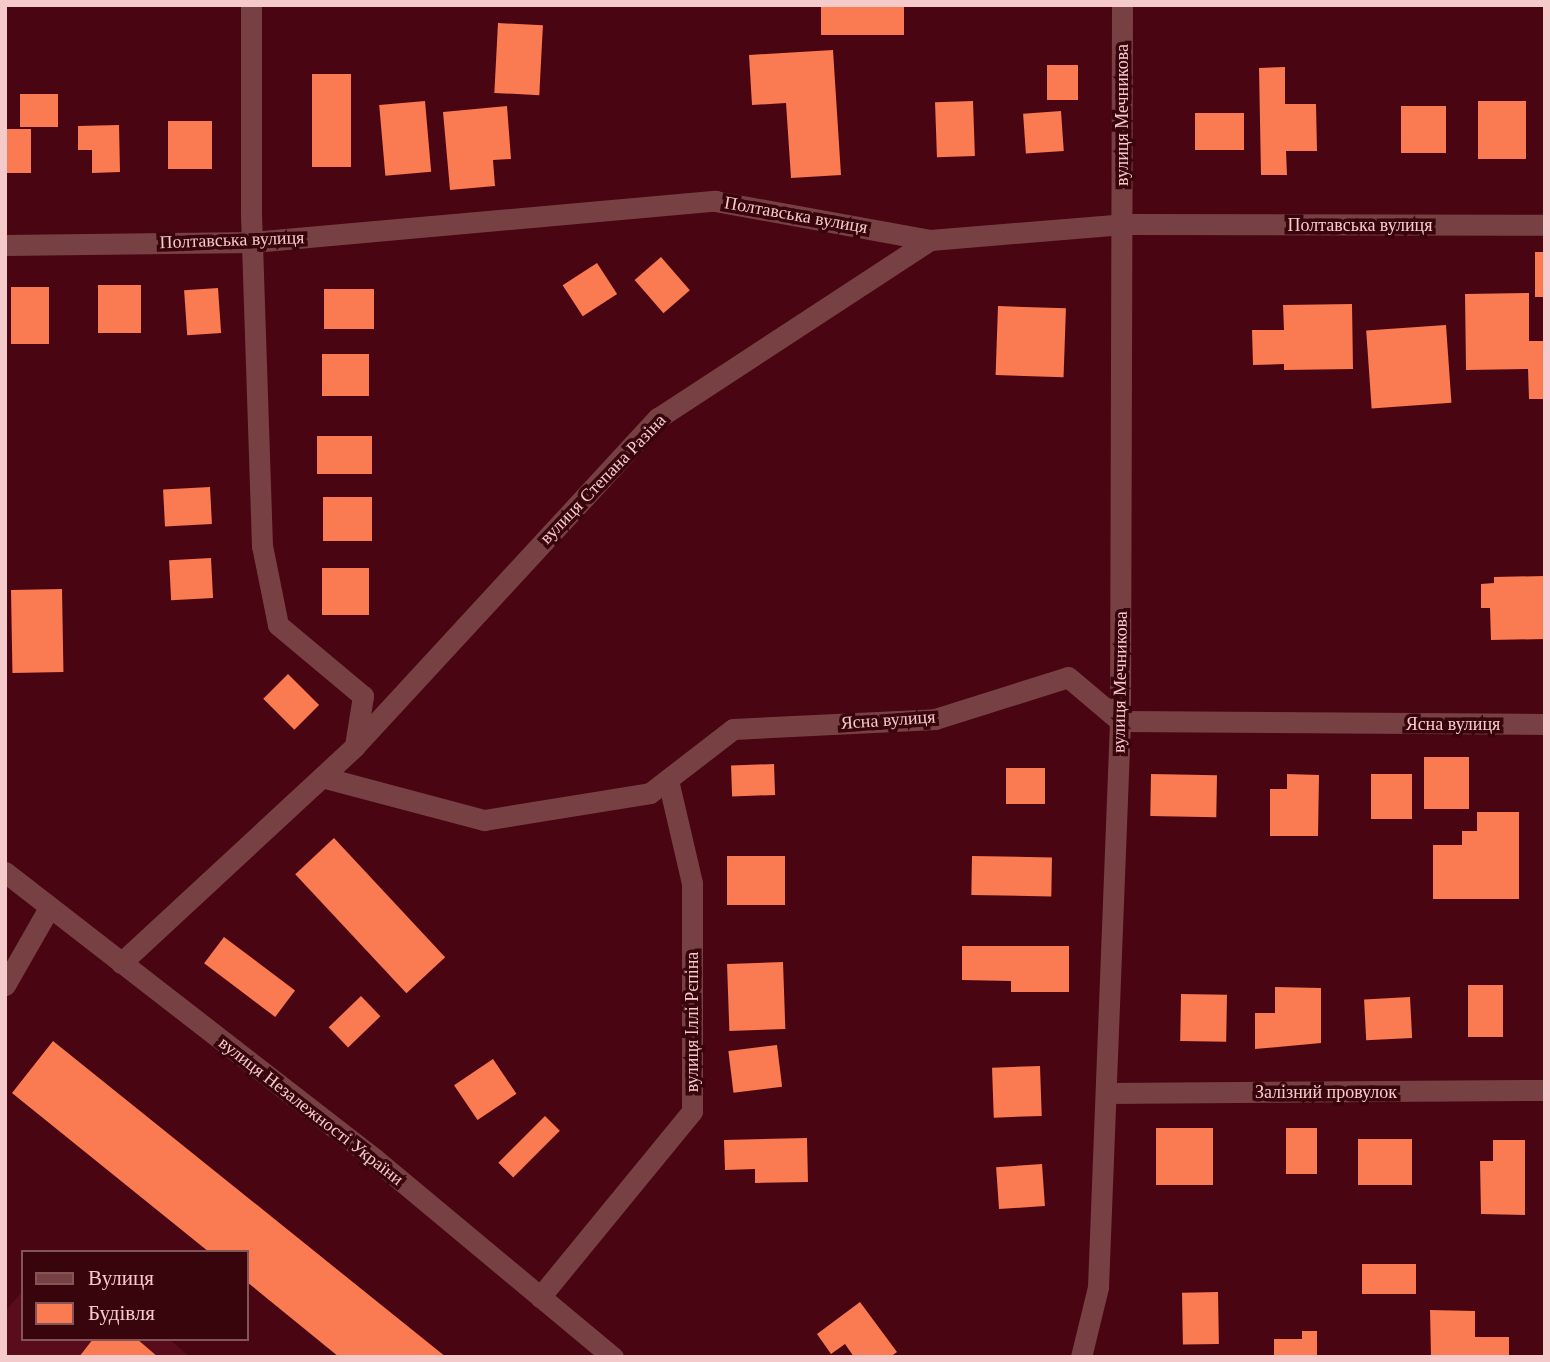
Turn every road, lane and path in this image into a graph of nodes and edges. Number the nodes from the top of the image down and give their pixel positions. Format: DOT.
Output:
graph roads {
  1 [pos="251,5"];
  2 [pos="1122,5"];
  3 [pos="1122,224"];
  4 [pos="1545,225"];
  5 [pos="930,240"];
  6 [pos="252,242"];
  7 [pos="5,245"];
  8 [pos="1120,721"];
  9 [pos="1545,724"];
  10 [pos="355,747"];
  11 [pos="322,777"];
  12 [pos="667,780"];
  13 [pos="5,872"];
  14 [pos="49,908"];
  15 [pos="121,963"];
  16 [pos="5,985"];
  17 [pos="1545,1090"];
  18 [pos="1108,1093"];
  19 [pos="540,1297"];
  20 [pos="612,1357"];
  21 [pos="1081,1357"];
  1 -- 6 [label="street"];
  2 -- 3 [label="street, вулиця Мечникова"];
  3 -- 4 [label="street, Полтавська вулиця"];
  3 -- 5 [label="street, Полтавська вулиця"];
  3 -- 8 [label="street, вулиця Мечникова"];
  5 -- 6 [label="street, Полтавська вулиця"];
  5 -- 10 [label="street, вулиця Степана Разіна"];
  6 -- 7 [label="street, Полтавська вулиця"];
  6 -- 10 [label="street"];
  8 -- 9 [label="street, Ясна вулиця"];
  8 -- 12 [label="street, Ясна вулиця"];
  8 -- 18 [label="street, вулиця Мечникова"];
  10 -- 11 [label="street, вулиця Степана Разіна"];
  11 -- 12 [label="street, Ясна вулиця"];
  11 -- 15 [label="street, вулиця Степана Разіна"];
  12 -- 19 [label="street, вулиця Іллі Рєпіна"];
  13 -- 14 [label="street, вулиця Незалежності України"];
  14 -- 15 [label="street, вулиця Незалежності України"];
  14 -- 16 [label="street"];
  15 -- 19 [label="street, вулиця Незалежності України"];
  17 -- 18 [label="street, Залізний провулок"];
  18 -- 21 [label="street, вулиця Мечникова"];
  19 -- 20 [label="street, вулиця Незалежності України"];
}
